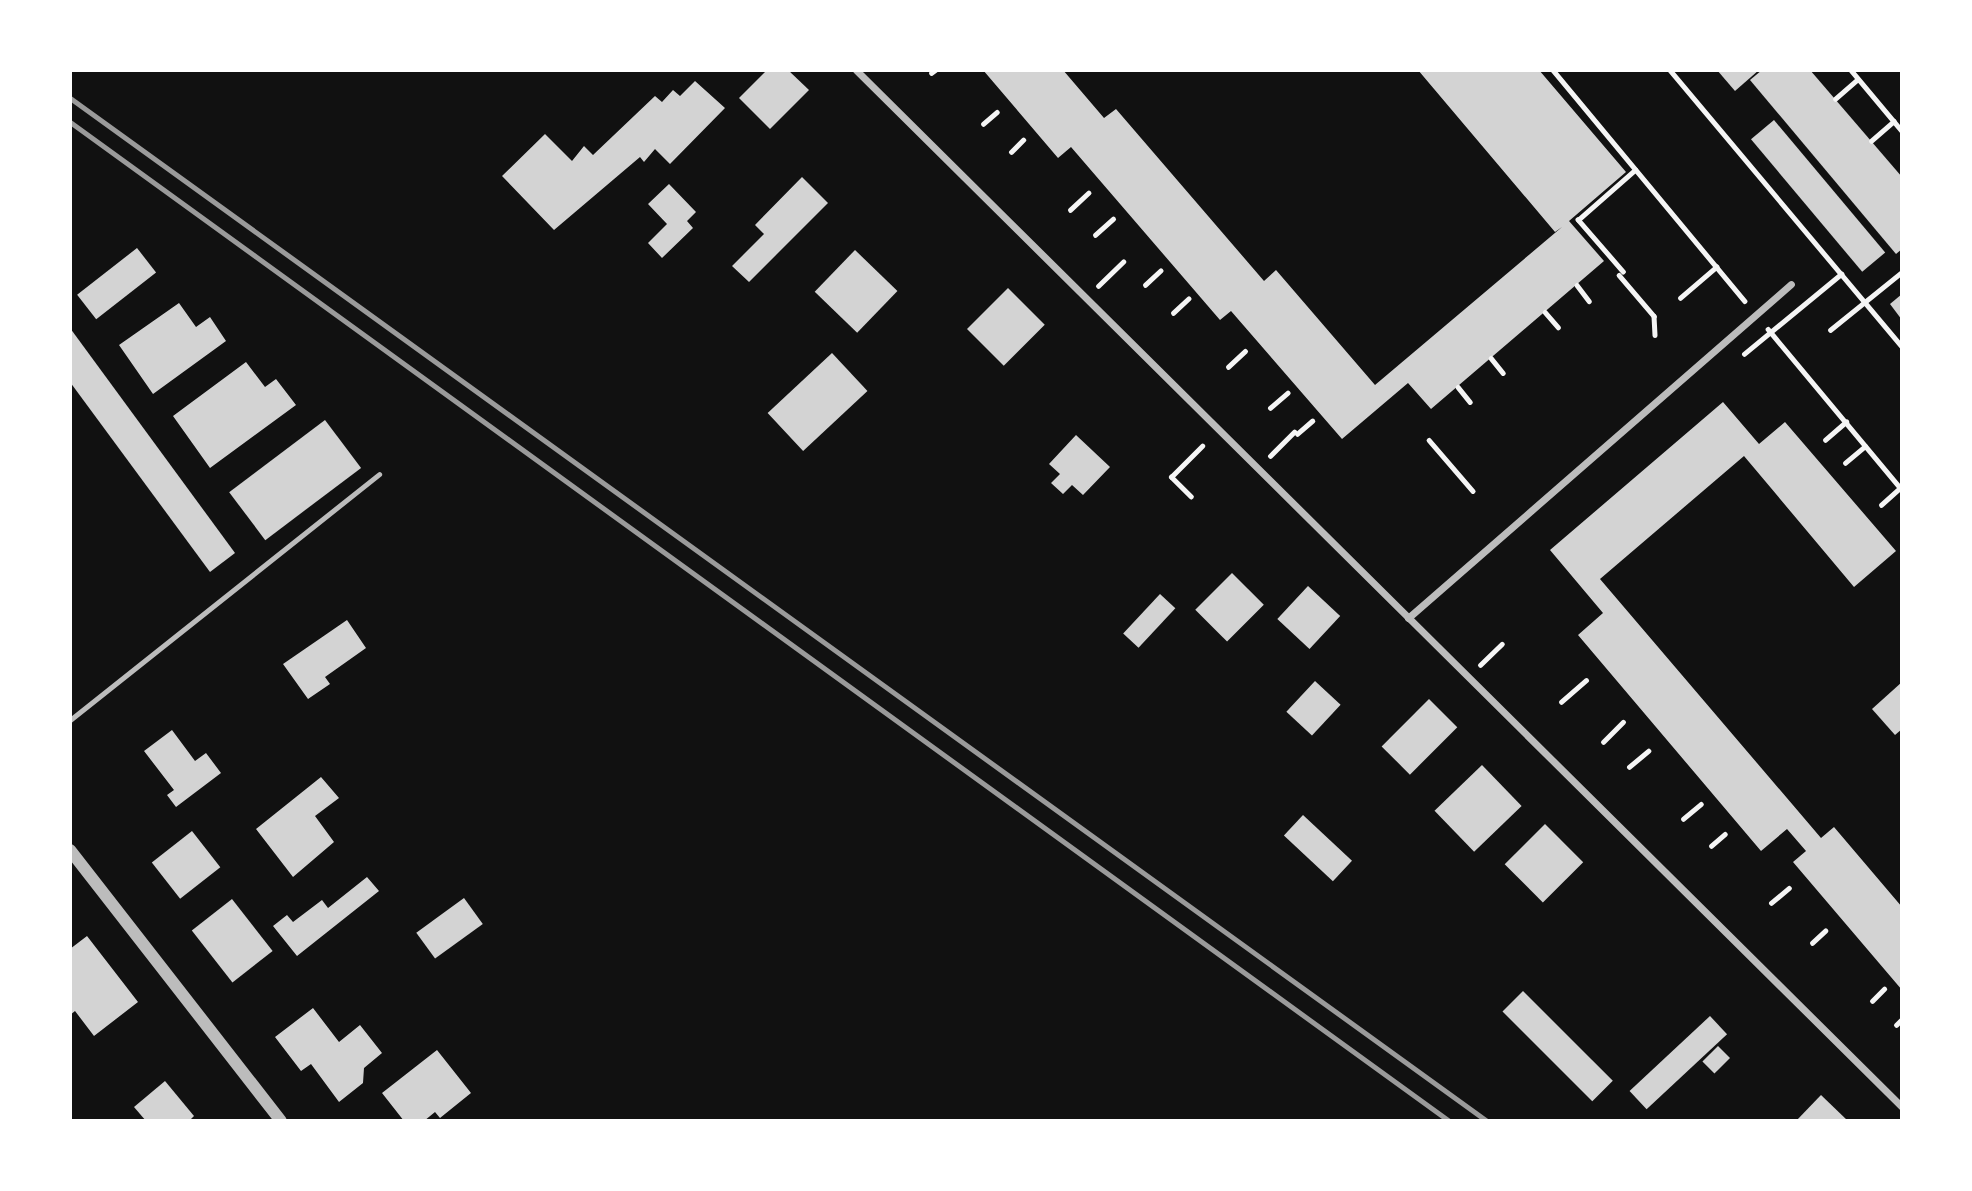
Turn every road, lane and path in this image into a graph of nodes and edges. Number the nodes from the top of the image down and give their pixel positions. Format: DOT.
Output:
graph roads {
  1 [pos="856,70"];
  2 [pos="1553,70"];
  3 [pos="1670,70"];
  4 [pos="1850,70"];
  5 [pos="1858,79"];
  6 [pos="1835,99"];
  7 [pos="997,112"];
  8 [pos="1894,121"];
  9 [pos="983,124"];
  10 [pos="1902,131"];
  11 [pos="1023,140"];
  12 [pos="1871,141"];
  13 [pos="1011,152"];
  14 [pos="1635,170"];
  15 [pos="1088,193"];
  16 [pos="1070,210"];
  17 [pos="1114,219"];
  18 [pos="1095,235"];
  19 [pos="1122,262"];
  20 [pos="1716,267"];
  21 [pos="1160,271"];
  22 [pos="1902,272"];
  23 [pos="1791,284"];
  24 [pos="1145,285"];
  25 [pos="1577,285"];
  26 [pos="1084,298"];
  27 [pos="1680,298"];
  28 [pos="1188,299"];
  29 [pos="1589,301"];
  30 [pos="1865,302"];
  31 [pos="1545,312"];
  32 [pos="1173,313"];
  33 [pos="1756,315"];
  34 [pos="1558,327"];
  35 [pos="1830,330"];
  36 [pos="1655,335"];
  37 [pos="1902,346"];
  38 [pos="1245,351"];
  39 [pos="1491,358"];
  40 [pos="1228,367"];
  41 [pos="1503,373"];
  42 [pos="1458,387"];
  43 [pos="1287,393"];
  44 [pos="1470,402"];
  45 [pos="1270,408"];
  46 [pos="1312,421"];
  47 [pos="1846,422"];
  48 [pos="1429,440"];
  49 [pos="1825,440"];
  50 [pos="1202,446"];
  51 [pos="1865,446"];
  52 [pos="1845,463"];
  53 [pos="1257,469"];
  54 [pos="379,474"];
  55 [pos="1901,489"];
  56 [pos="1473,491"];
  57 [pos="1191,497"];
  58 [pos="1881,505"];
  59 [pos="1408,618"];
  60 [pos="1502,644"];
  61 [pos="1468,678"];
  62 [pos="1586,680"];
  63 [pos="1561,702"];
  64 [pos="70,720"];
  65 [pos="1623,722"];
  66 [pos="1603,742"];
  67 [pos="1648,751"];
  68 [pos="1629,767"];
  69 [pos="1701,804"];
  70 [pos="1683,819"];
  71 [pos="1725,834"];
  72 [pos="1711,846"];
  73 [pos="70,850"];
  74 [pos="1789,888"];
  75 [pos="1771,903"];
  76 [pos="1825,931"];
  77 [pos="1812,943"];
  78 [pos="1884,989"];
  79 [pos="1872,1001"];
  80 [pos="1902,1019"];
  81 [pos="1896,1025"];
  82 [pos="1902,1107"];
  83 [pos="281,1121"];
  1 -- 26 [label="street"];
  2 -- 14 [label="path"];
  3 -- 30 [label="path"];
  4 -- 5 [label="path"];
  5 -- 6 [label="path"];
  5 -- 8 [label="path"];
  7 -- 9 [label="path"];
  8 -- 10 [label="path"];
  8 -- 12 [label="path"];
  11 -- 13 [label="path"];
  14 -- 20 [label="path"];
  14 -- 36 [label="path"];
  15 -- 16 [label="path"];
  17 -- 18 [label="path"];
  19 -- 26 [label="path"];
  20 -- 27 [label="path"];
  20 -- 33 [label="path"];
  21 -- 24 [label="path"];
  22 -- 30 [label="path"];
  23 -- 33 [label="street"];
  25 -- 29 [label="path"];
  26 -- 53 [label="street"];
  28 -- 32 [label="path"];
  30 -- 35 [label="path"];
  30 -- 37 [label="path"];
  31 -- 34 [label="path"];
  33 -- 47 [label="path"];
  33 -- 59 [label="street"];
  38 -- 40 [label="path"];
  39 -- 41 [label="path"];
  42 -- 44 [label="path"];
  43 -- 45 [label="path"];
  46 -- 53 [label="path"];
  47 -- 49 [label="path"];
  47 -- 51 [label="path"];
  48 -- 56 [label="path"];
  50 -- 57 [label="path"];
  51 -- 52 [label="path"];
  51 -- 55 [label="path"];
  53 -- 59 [label="street"];
  54 -- 64 [label="lane"];
  55 -- 58 [label="path"];
  59 -- 61 [label="street"];
  60 -- 61 [label="path"];
  61 -- 82 [label="street"];
  62 -- 63 [label="path"];
  65 -- 66 [label="path"];
  67 -- 68 [label="path"];
  69 -- 70 [label="path"];
  71 -- 72 [label="path"];
  73 -- 83 [label="street"];
  74 -- 75 [label="path"];
  76 -- 77 [label="path"];
  78 -- 79 [label="path"];
  80 -- 81 [label="path"];
}
